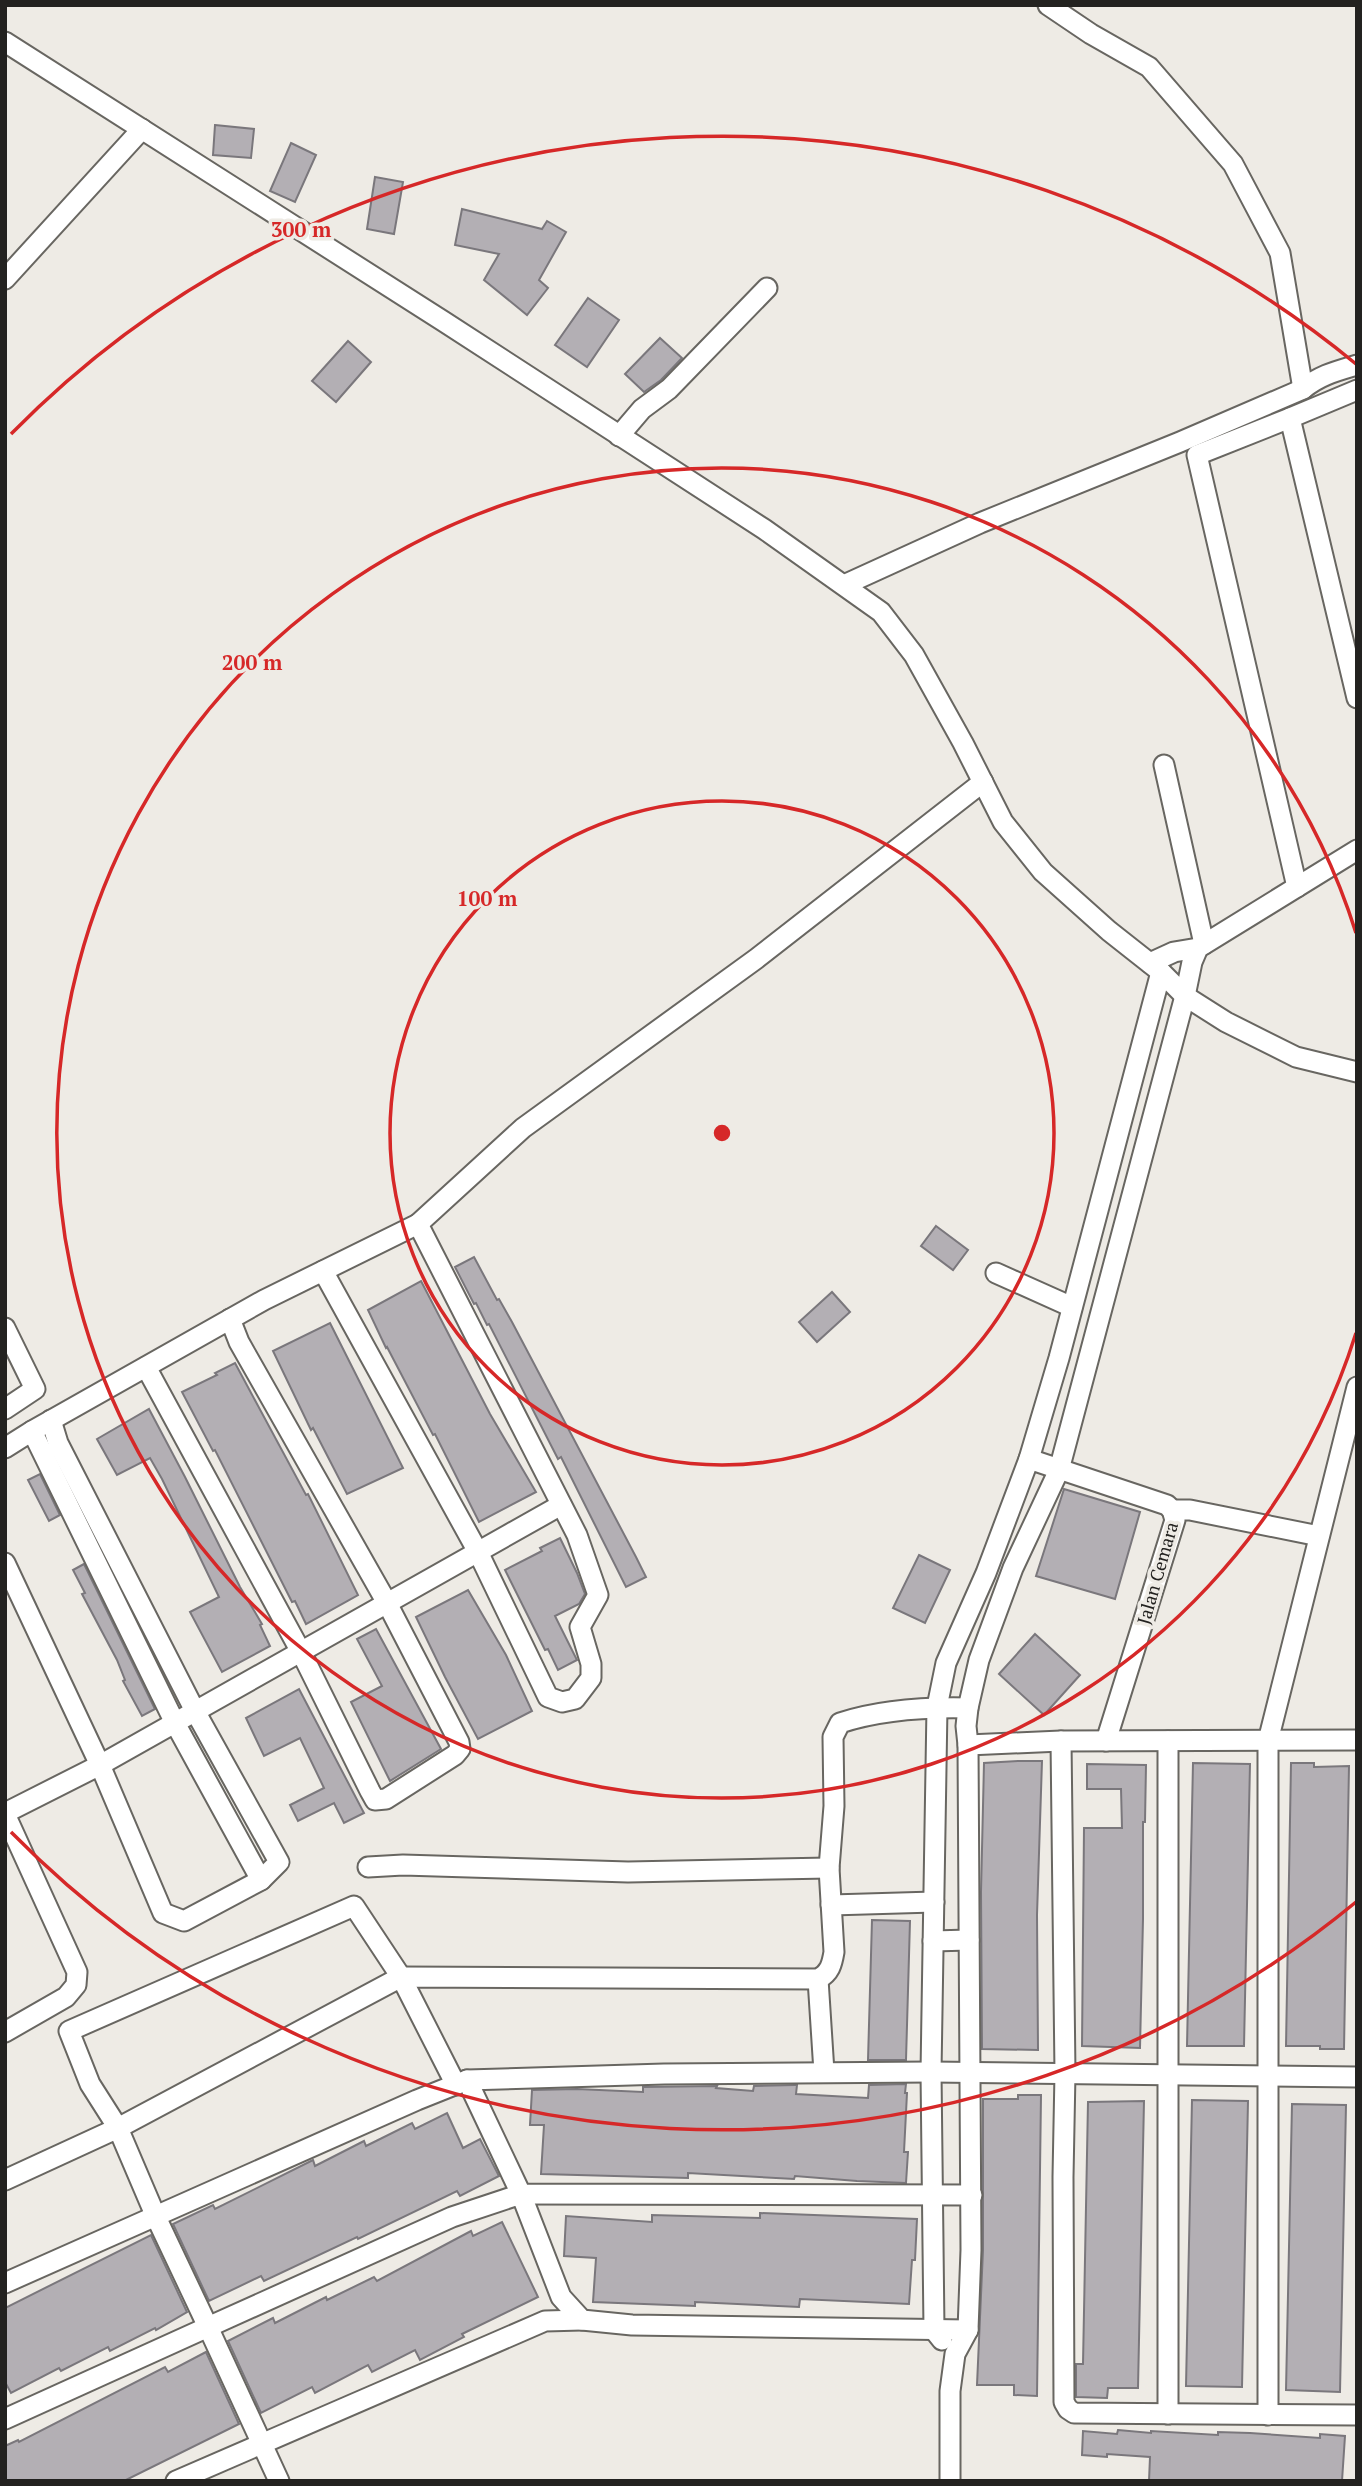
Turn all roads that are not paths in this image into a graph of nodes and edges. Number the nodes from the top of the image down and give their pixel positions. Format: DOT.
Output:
graph roads {
  1 [pos="1048,5"];
  2 [pos="5,42"];
  3 [pos="142,129"];
  4 [pos="5,279"];
  5 [pos="767,288"];
  6 [pos="1357,365"];
  7 [pos="1303,389"];
  8 [pos="1357,390"];
  9 [pos="1290,418"];
  10 [pos="619,436"];
  11 [pos="844,584"];
  12 [pos="1357,698"];
  13 [pos="1164,765"];
  14 [pos="983,782"];
  15 [pos="1357,850"];
  16 [pos="1297,887"];
  17 [pos="1201,946"];
  18 [pos="1155,968"];
  19 [pos="1185,996"];
  20 [pos="1357,1072"];
  21 [pos="418,1224"];
  22 [pos="323,1271"];
  23 [pos="996,1273"];
  24 [pos="1072,1307"];
  25 [pos="230,1319"];
  26 [pos="5,1328"];
  27 [pos="146,1367"];
  28 [pos="1357,1387"];
  29 [pos="5,1409"];
  30 [pos="51,1420"];
  31 [pos="32,1431"];
  32 [pos="5,1448"];
  33 [pos="1029,1459"];
  34 [pos="1059,1470"];
  35 [pos="561,1505"];
  36 [pos="1172,1510"];
  37 [pos="1320,1536"];
  38 [pos="478,1552"];
  39 [pos="5,1563"];
  40 [pos="125,1574"];
  41 [pos="106,1582"];
  42 [pos="387,1603"];
  43 [pos="301,1652"];
  44 [pos="937,1707"];
  45 [pos="968,1708"];
  46 [pos="195,1711"];
  47 [pos="174,1723"];
  48 [pos="1061,1741"];
  49 [pos="1106,1741"];
  50 [pos="1168,1741"];
  51 [pos="1268,1741"];
  52 [pos="1357,1741"];
  53 [pos="968,1745"];
  54 [pos="100,1765"];
  55 [pos="5,1814"];
  56 [pos="368,1867"];
  57 [pos="829,1868"];
  58 [pos="261,1880"];
  59 [pos="934,1902"];
  60 [pos="831,1905"];
  61 [pos="969,1940"];
  62 [pos="933,1941"];
  63 [pos="401,1977"];
  64 [pos="818,1979"];
  65 [pos="5,2032"];
  66 [pos="931,2072"];
  67 [pos="824,2073"];
  68 [pos="1065,2073"];
  69 [pos="969,2074"];
  70 [pos="1168,2075"];
  71 [pos="1269,2077"];
  72 [pos="1357,2077"];
  73 [pos="462,2082"];
  74 [pos="118,2128"];
  75 [pos="5,2180"];
  76 [pos="521,2194"];
  77 [pos="972,2195"];
  78 [pos="932,2197"];
  79 [pos="156,2217"];
  80 [pos="5,2283"];
  81 [pos="582,2320"];
  82 [pos="208,2327"];
  83 [pos="934,2330"];
  84 [pos="968,2330"];
  85 [pos="955,2354"];
  86 [pos="1168,2414"];
  87 [pos="1268,2415"];
  88 [pos="1357,2415"];
  89 [pos="5,2418"];
  90 [pos="263,2443"];
  91 [pos="176,2481"];
  92 [pos="279,2481"];
  93 [pos="950,2481"];
  1 -- 7 [label="street"];
  2 -- 3 [label="street"];
  3 -- 4 [label="street"];
  3 -- 10 [label="street"];
  5 -- 10 [label="street"];
  6 -- 7 [label="street"];
  7 -- 11 [label="street"];
  8 -- 9 [label="street"];
  9 -- 12 [label="street"];
  9 -- 16 [label="street"];
  10 -- 11 [label="street"];
  11 -- 14 [label="street"];
  13 -- 17 [label="street"];
  14 -- 18 [label="street"];
  14 -- 21 [label="street"];
  15 -- 16 [label="street"];
  16 -- 17 [label="street"];
  17 -- 18 [label="street"];
  17 -- 19 [label="street"];
  18 -- 19 [label="street"];
  18 -- 24 [label="street"];
  19 -- 20 [label="street"];
  19 -- 34 [label="street"];
  21 -- 22 [label="street"];
  21 -- 35 [label="street"];
  22 -- 25 [label="street"];
  22 -- 38 [label="street"];
  23 -- 24 [label="street"];
  24 -- 33 [label="street"];
  25 -- 27 [label="street"];
  25 -- 42 [label="street"];
  26 -- 29 [label="street"];
  27 -- 30 [label="street"];
  27 -- 43 [label="street"];
  28 -- 37 [label="street"];
  30 -- 31 [label="street"];
  30 -- 40 [label="street"];
  31 -- 32 [label="street"];
  31 -- 41 [label="street"];
  33 -- 34 [label="street, Jalan Cemara"];
  33 -- 44 [label="street"];
  34 -- 36 [label="street, Jalan Cemara"];
  34 -- 45 [label="street"];
  35 -- 38 [label="street"];
  35 -- 38 [label="street"];
  36 -- 37 [label="street"];
  36 -- 49 [label="street, Jalan Cemara"];
  37 -- 51 [label="street"];
  38 -- 42 [label="street"];
  39 -- 54 [label="street"];
  40 -- 41 [label="street"];
  40 -- 46 [label="street"];
  41 -- 47 [label="street"];
  42 -- 43 [label="street"];
  42 -- 43 [label="street"];
  43 -- 46 [label="street"];
  44 -- 45 [label="street"];
  44 -- 57 [label="street"];
  44 -- 59 [label="street"];
  45 -- 53 [label="street"];
  46 -- 47 [label="street"];
  46 -- 58 [label="street"];
  47 -- 54 [label="street"];
  47 -- 58 [label="street"];
  48 -- 49 [label="street"];
  48 -- 53 [label="street"];
  48 -- 68 [label="street"];
  49 -- 50 [label="street"];
  50 -- 51 [label="street"];
  50 -- 70 [label="street"];
  51 -- 52 [label="street"];
  51 -- 71 [label="street"];
  53 -- 61 [label="street"];
  54 -- 55 [label="street"];
  54 -- 58 [label="street"];
  55 -- 65 [label="street"];
  56 -- 57 [label="street"];
  57 -- 60 [label="street"];
  59 -- 60 [label="street"];
  59 -- 62 [label="street"];
  60 -- 64 [label="street"];
  61 -- 62 [label="street"];
  61 -- 69 [label="street"];
  62 -- 66 [label="street"];
  63 -- 64 [label="street"];
  63 -- 73 [label="street"];
  63 -- 74 [label="street"];
  63 -- 74 [label="street"];
  64 -- 67 [label="street"];
  66 -- 67 [label="street"];
  66 -- 69 [label="street"];
  66 -- 78 [label="street"];
  67 -- 73 [label="street"];
  68 -- 69 [label="street"];
  68 -- 70 [label="street"];
  68 -- 86 [label="street"];
  69 -- 77 [label="street"];
  70 -- 71 [label="street"];
  70 -- 86 [label="street"];
  71 -- 72 [label="street"];
  71 -- 87 [label="street"];
  73 -- 76 [label="street"];
  73 -- 79 [label="street"];
  74 -- 75 [label="street"];
  74 -- 79 [label="street"];
  76 -- 78 [label="street"];
  76 -- 81 [label="street"];
  76 -- 82 [label="street"];
  77 -- 78 [label="street"];
  77 -- 84 [label="street"];
  78 -- 83 [label="street"];
  79 -- 80 [label="street"];
  79 -- 82 [label="street"];
  81 -- 83 [label="street"];
  81 -- 90 [label="street"];
  82 -- 89 [label="street"];
  82 -- 90 [label="street"];
  83 -- 84 [label="street"];
  83 -- 85 [label="street"];
  84 -- 85 [label="street"];
  85 -- 93 [label="street"];
  86 -- 87 [label="street"];
  87 -- 88 [label="street"];
  90 -- 91 [label="street"];
  90 -- 92 [label="street"];
}
